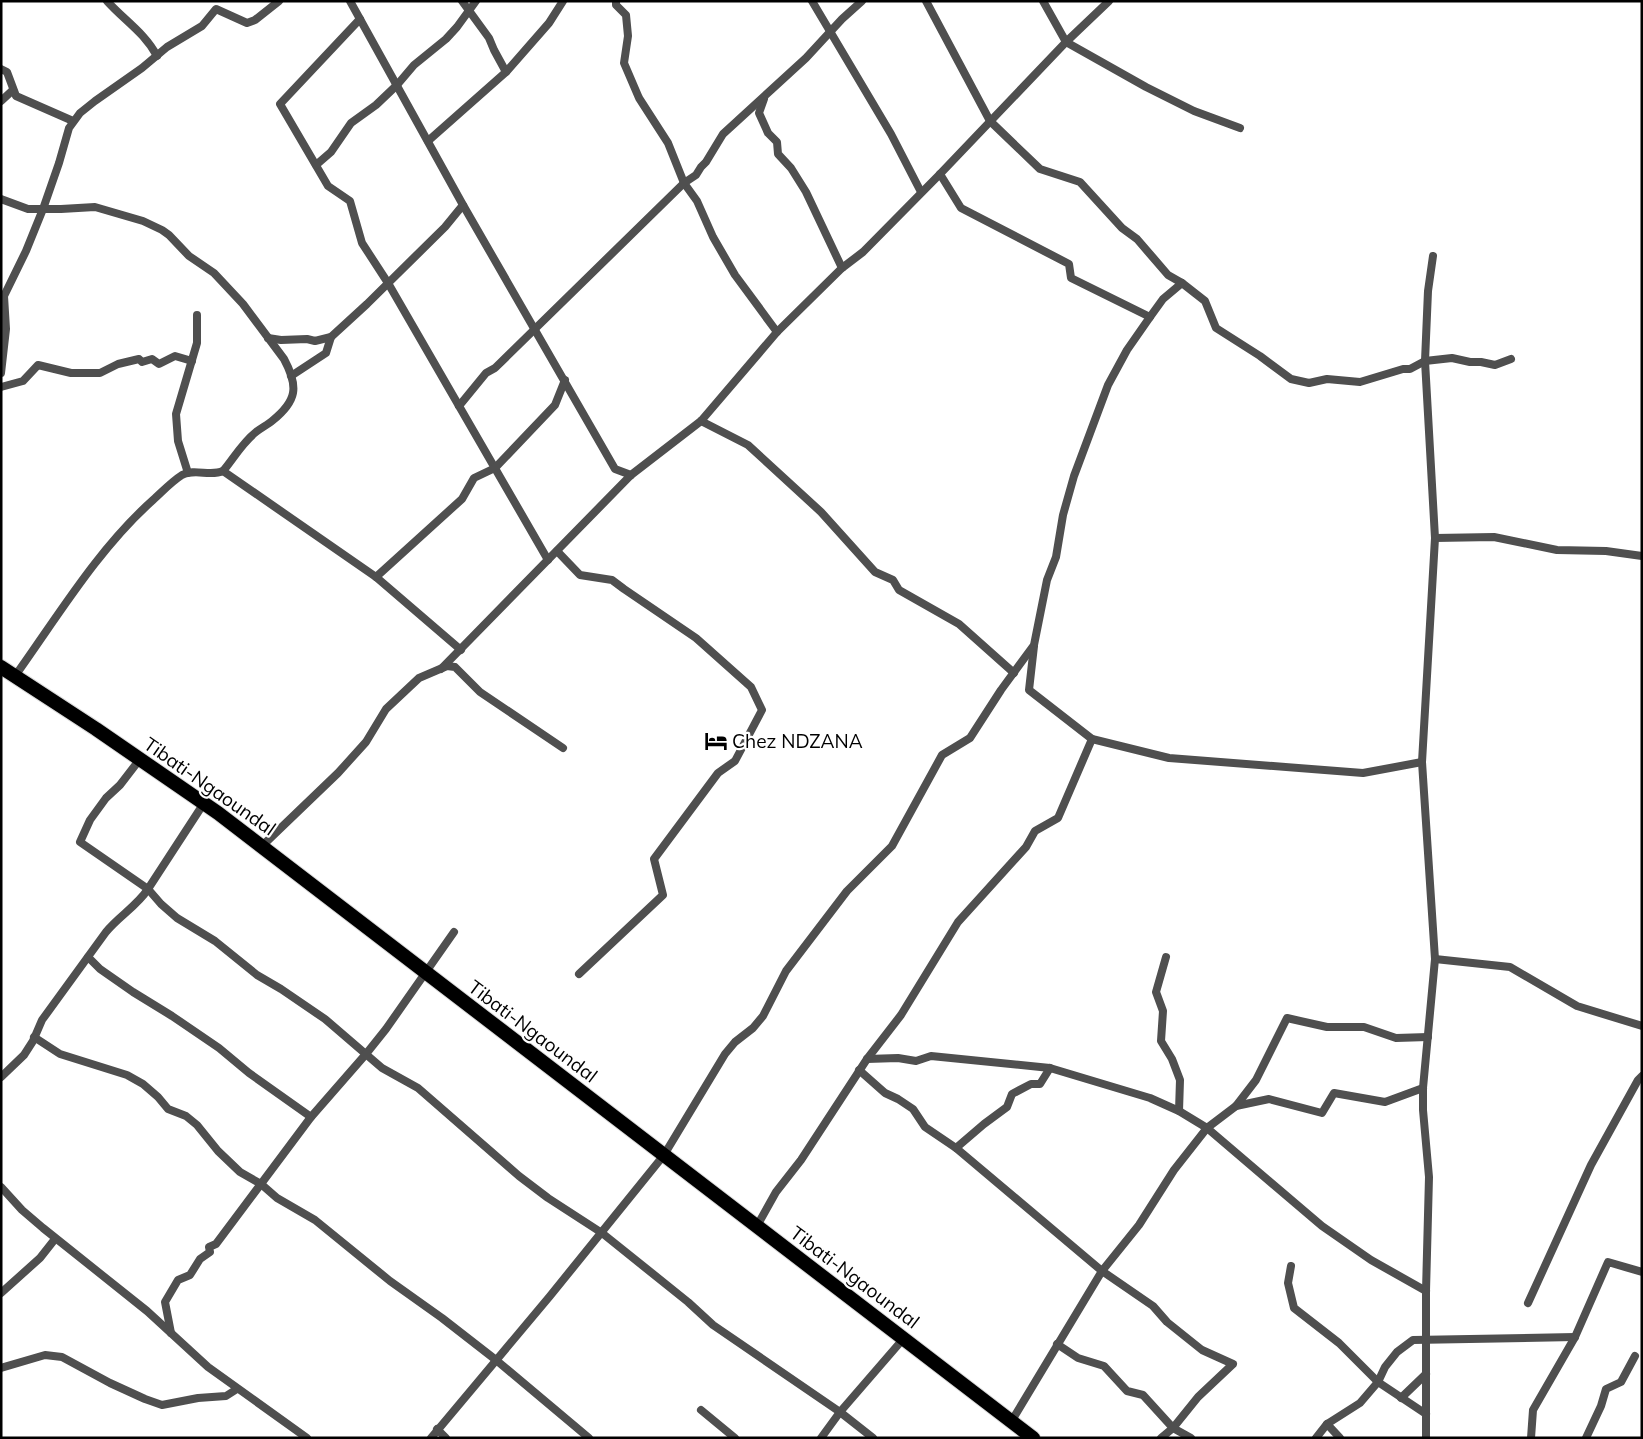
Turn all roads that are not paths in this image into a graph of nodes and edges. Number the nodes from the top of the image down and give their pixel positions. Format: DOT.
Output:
graph roads {
  1 [pos="107,1"];
  2 [pos="279,1"];
  3 [pos="350,1"];
  4 [pos="462,1"];
  5 [pos="476,1"];
  6 [pos="564,1"];
  7 [pos="616,1"];
  8 [pos="812,1"];
  9 [pos="862,1"];
  10 [pos="926,1"];
  11 [pos="1043,1"];
  12 [pos="1109,1"];
  13 [pos="469,10"];
  14 [pos="360,19"];
  15 [pos="830,32"];
  16 [pos="1066,42"];
  17 [pos="156,56"];
  18 [pos="1,69"];
  19 [pos="506,72"];
  20 [pos="397,86"];
  21 [pos="13,90"];
  22 [pos="764,96"];
  23 [pos="1,101"];
  24 [pos="73,121"];
  25 [pos="990,121"];
  26 [pos="1240,128"];
  27 [pos="428,141"];
  28 [pos="316,165"];
  29 [pos="940,174"];
  30 [pos="684,183"];
  31 [pos="921,192"];
  32 [pos="1,200"];
  33 [pos="463,205"];
  34 [pos="44,208"];
  35 [pos="1433,256"];
  36 [pos="842,268"];
  37 [pos="388,283"];
  38 [pos="1182,283"];
  39 [pos="197,315"];
  40 [pos="1150,317"];
  41 [pos="535,329"];
  42 [pos="778,332"];
  43 [pos="331,337"];
  44 [pos="268,338"];
  45 [pos="1511,359"];
  46 [pos="192,361"];
  47 [pos="1425,361"];
  48 [pos="1,373"];
  49 [pos="291,376"];
  50 [pos="565,380"];
  51 [pos="1,387"];
  52 [pos="459,406"];
  53 [pos="701,421"];
  54 [pos="495,468"];
  55 [pos="223,471"];
  56 [pos="188,473"];
  57 [pos="631,475"];
  58 [pos="1435,538"];
  59 [pos="557,551"];
  60 [pos="1642,556"];
  61 [pos="548,560"];
  62 [pos="376,577"];
  63 [pos="1034,645"];
  64 [pos="460,650"];
  65 [pos="1,667"];
  66 [pos="442,669"];
  67 [pos="1014,673"];
  68 [pos="15,676"];
  69 [pos="1092,739"];
  70 [pos="563,748"];
  71 [pos="140,759"];
  72 [pos="1422,762"];
  73 [pos="204,803"];
  74 [pos="262,846"];
  75 [pos="148,890"];
  76 [pos="454,932"];
  77 [pos="88,957"];
  78 [pos="1166,957"];
  79 [pos="1435,959"];
  80 [pos="426,972"];
  81 [pos="579,974"];
  82 [pos="1642,1026"];
  83 [pos="34,1037"];
  84 [pos="1428,1037"];
  85 [pos="366,1054"];
  86 [pos="867,1059"];
  87 [pos="1050,1068"];
  88 [pos="859,1070"];
  89 [pos="1642,1076"];
  90 [pos="1,1077"];
  91 [pos="1423,1088"];
  92 [pos="1236,1106"];
  93 [pos="1179,1111"];
  94 [pos="311,1117"];
  95 [pos="1207,1128"];
  96 [pos="956,1148"];
  97 [pos="664,1155"];
  98 [pos="261,1184"];
  99 [pos="1,1187"];
  100 [pos="757,1226"];
  101 [pos="602,1233"];
  102 [pos="56,1239"];
  103 [pos="1291,1266"];
  104 [pos="1102,1271"];
  105 [pos="1642,1272"];
  106 [pos="1426,1291"];
  107 [pos="1,1294"];
  108 [pos="1528,1303"];
  109 [pos="171,1333"];
  110 [pos="1575,1337"];
  111 [pos="904,1338"];
  112 [pos="1426,1340"];
  113 [pos="1057,1344"];
  114 [pos="1635,1356"];
  115 [pos="496,1360"];
  116 [pos="1,1368"];
  117 [pos="1426,1374"];
  118 [pos="1378,1382"];
  119 [pos="237,1389"];
  120 [pos="1402,1398"];
  121 [pos="701,1410"];
  122 [pos="840,1412"];
  123 [pos="1426,1414"];
  124 [pos="1011,1422"];
  125 [pos="1327,1424"];
  126 [pos="1173,1428"];
  127 [pos="437,1429"];
  128 [pos="307,1438"];
  129 [pos="432,1438"];
  130 [pos="446,1438"];
  131 [pos="589,1438"];
  132 [pos="736,1438"];
  133 [pos="821,1438"];
  134 [pos="873,1438"];
  135 [pos="1033,1438"];
  136 [pos="1161,1438"];
  137 [pos="1191,1438"];
  138 [pos="1316,1438"];
  139 [pos="1340,1438"];
  140 [pos="1426,1438"];
  141 [pos="1531,1438"];
  142 [pos="1586,1438"];
  1 -- 17 [label="street"];
  2 -- 17 [label="street"];
  3 -- 14 [label="street"];
  4 -- 13 [label="street"];
  5 -- 13 [label="street"];
  6 -- 19 [label="street"];
  7 -- 30 [label="street"];
  8 -- 15 [label="street"];
  9 -- 15 [label="street"];
  10 -- 25 [label="street"];
  11 -- 16 [label="street"];
  12 -- 16 [label="street"];
  13 -- 19 [label="street"];
  13 -- 20 [label="street"];
  14 -- 20 [label="street"];
  14 -- 28 [label="street"];
  15 -- 22 [label="street"];
  15 -- 31 [label="street"];
  16 -- 25 [label="street"];
  16 -- 26 [label="street"];
  17 -- 24 [label="street"];
  18 -- 21 [label="street"];
  19 -- 27 [label="street"];
  20 -- 27 [label="street"];
  20 -- 28 [label="street"];
  21 -- 23 [label="street"];
  21 -- 24 [label="street"];
  22 -- 30 [label="street"];
  22 -- 36 [label="street"];
  24 -- 34 [label="street"];
  25 -- 29 [label="street"];
  25 -- 38 [label="street"];
  27 -- 33 [label="street"];
  28 -- 37 [label="street"];
  29 -- 31 [label="street"];
  29 -- 40 [label="street"];
  30 -- 41 [label="street"];
  30 -- 42 [label="street"];
  31 -- 36 [label="street"];
  32 -- 34 [label="street"];
  33 -- 37 [label="street"];
  33 -- 41 [label="street"];
  34 -- 44 [label="street"];
  34 -- 48 [label="street"];
  35 -- 47 [label="street"];
  36 -- 42 [label="street"];
  37 -- 43 [label="street"];
  37 -- 52 [label="street"];
  38 -- 40 [label="street"];
  38 -- 47 [label="street"];
  39 -- 46 [label="street"];
  40 -- 63 [label="street"];
  41 -- 50 [label="street"];
  41 -- 52 [label="street"];
  42 -- 53 [label="street"];
  43 -- 44 [label="street"];
  43 -- 49 [label="street"];
  44 -- 49 [label="street"];
  45 -- 47 [label="street"];
  46 -- 51 [label="street"];
  46 -- 56 [label="street"];
  47 -- 58 [label="street"];
  49 -- 55 [label="street"];
  50 -- 54 [label="street"];
  50 -- 57 [label="street"];
  52 -- 54 [label="street"];
  53 -- 57 [label="street"];
  53 -- 67 [label="street"];
  54 -- 61 [label="street"];
  54 -- 62 [label="street"];
  55 -- 56 [label="street"];
  55 -- 62 [label="street"];
  56 -- 68 [label="street"];
  57 -- 59 [label="street"];
  58 -- 60 [label="street"];
  58 -- 72 [label="street"];
  59 -- 61 [label="street"];
  59 -- 81 [label="street"];
  61 -- 64 [label="street"];
  62 -- 64 [label="street"];
  63 -- 67 [label="street"];
  63 -- 69 [label="street"];
  64 -- 66 [label="street"];
  65 -- 68 [label="highway, Tibati-Ngaoundal"];
  66 -- 70 [label="street"];
  66 -- 74 [label="street"];
  67 -- 97 [label="street"];
  68 -- 71 [label="highway, Tibati-Ngaoundal"];
  69 -- 72 [label="street"];
  69 -- 86 [label="street"];
  71 -- 73 [label="highway, Tibati-Ngaoundal"];
  71 -- 75 [label="street"];
  72 -- 79 [label="street"];
  73 -- 74 [label="highway, Tibati-Ngaoundal"];
  73 -- 75 [label="street"];
  74 -- 80 [label="highway, Tibati-Ngaoundal"];
  75 -- 77 [label="street"];
  75 -- 85 [label="street"];
  76 -- 80 [label="street"];
  77 -- 83 [label="street"];
  77 -- 94 [label="street"];
  78 -- 93 [label="street"];
  79 -- 82 [label="street"];
  79 -- 84 [label="street"];
  80 -- 85 [label="street"];
  80 -- 97 [label="highway, Tibati-Ngaoundal"];
  83 -- 90 [label="street"];
  83 -- 98 [label="street"];
  84 -- 91 [label="street"];
  84 -- 92 [label="street"];
  85 -- 94 [label="street"];
  85 -- 101 [label="street"];
  86 -- 87 [label="street"];
  86 -- 88 [label="street"];
  87 -- 93 [label="street"];
  87 -- 96 [label="street"];
  88 -- 96 [label="street"];
  88 -- 100 [label="street"];
  89 -- 108 [label="street"];
  91 -- 92 [label="street"];
  91 -- 106 [label="street"];
  92 -- 95 [label="street"];
  93 -- 95 [label="street"];
  94 -- 98 [label="street"];
  95 -- 104 [label="street"];
  95 -- 106 [label="street"];
  96 -- 104 [label="street"];
  97 -- 100 [label="highway, Tibati-Ngaoundal"];
  97 -- 101 [label="street"];
  98 -- 109 [label="street"];
  98 -- 115 [label="street"];
  99 -- 102 [label="street"];
  100 -- 111 [label="highway, Tibati-Ngaoundal"];
  101 -- 115 [label="street"];
  101 -- 122 [label="street"];
  102 -- 107 [label="street"];
  102 -- 109 [label="street"];
  103 -- 118 [label="street"];
  104 -- 113 [label="street"];
  104 -- 126 [label="street"];
  105 -- 110 [label="street"];
  106 -- 112 [label="street"];
  109 -- 119 [label="street"];
  110 -- 112 [label="street"];
  110 -- 141 [label="street"];
  111 -- 122 [label="street"];
  111 -- 124 [label="highway, Tibati-Ngaoundal"];
  112 -- 117 [label="street"];
  112 -- 118 [label="street"];
  113 -- 124 [label="street"];
  113 -- 126 [label="street"];
  114 -- 142 [label="street"];
  115 -- 127 [label="street"];
  115 -- 131 [label="street"];
  116 -- 119 [label="street"];
  117 -- 120 [label="street"];
  117 -- 123 [label="street"];
  118 -- 120 [label="street"];
  118 -- 125 [label="street"];
  119 -- 128 [label="street"];
  120 -- 123 [label="street"];
  121 -- 132 [label="street"];
  122 -- 133 [label="street"];
  122 -- 134 [label="street"];
  123 -- 140 [label="street"];
  124 -- 135 [label="highway, Tibati-Ngaoundal"];
  125 -- 138 [label="street"];
  125 -- 139 [label="street"];
  126 -- 136 [label="street"];
  126 -- 137 [label="street"];
  127 -- 129 [label="street"];
  127 -- 130 [label="street"];
}
